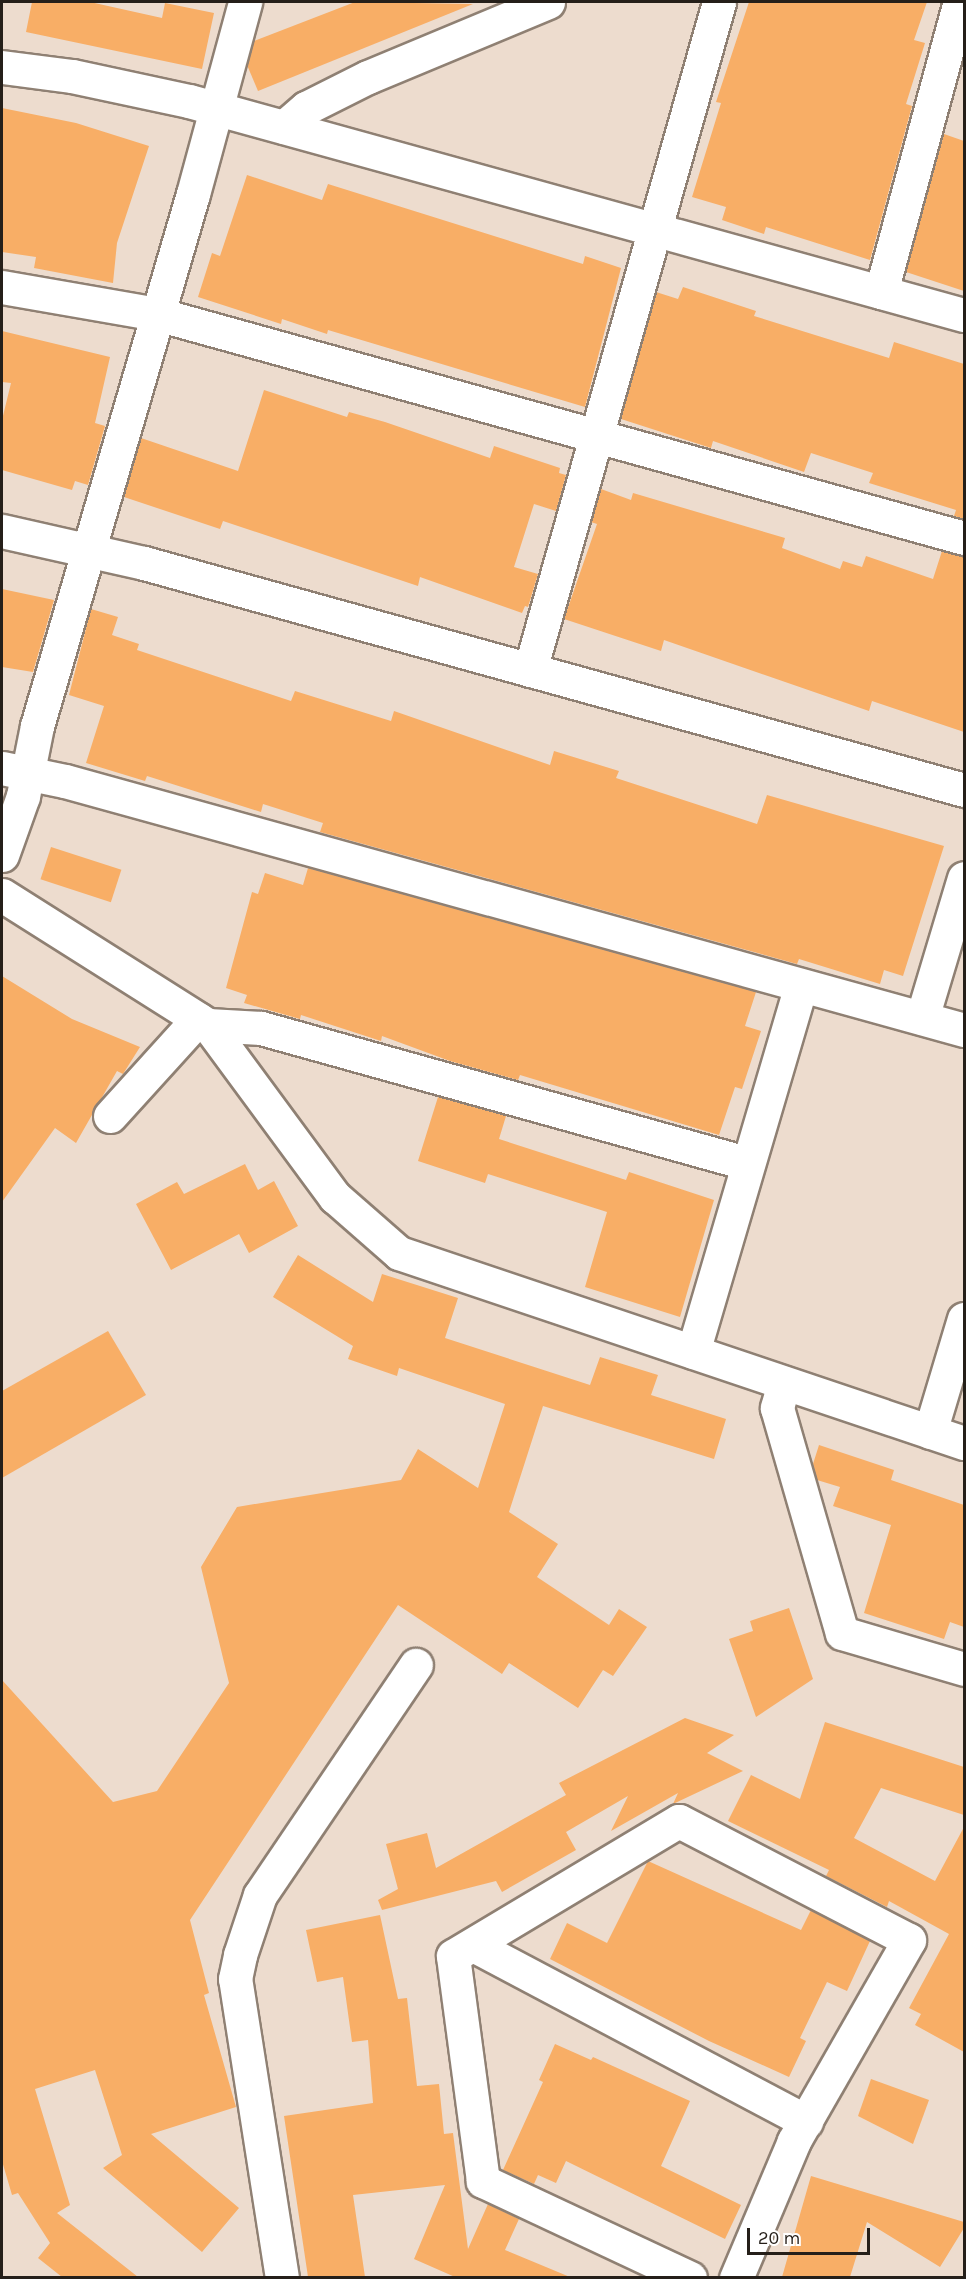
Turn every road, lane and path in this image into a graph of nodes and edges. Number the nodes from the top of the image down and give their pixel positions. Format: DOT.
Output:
graph roads {
  1 [pos="245,2"];
  2 [pos="548,2"];
  3 [pos="719,2"];
  4 [pos="960,2"];
  5 [pos="2,67"];
  6 [pos="216,109"];
  7 [pos="284,127"];
  8 [pos="655,230"];
  9 [pos="2,288"];
  10 [pos="881,292"];
  11 [pos="157,314"];
  12 [pos="964,315"];
  13 [pos="596,437"];
  14 [pos="2,531"];
  15 [pos="964,538"];
  16 [pos="86,549"];
  17 [pos="530,670"];
  18 [pos="14,770"];
  19 [pos="964,790"];
  20 [pos="2,855"];
  21 [pos="964,878"];
  22 [pos="2,895"];
  23 [pos="801,986"];
  24 [pos="922,1018"];
  25 [pos="203,1022"];
  26 [pos="964,1030"];
  27 [pos="110,1116"];
  28 [pos="746,1163"];
  29 [pos="964,1319"];
  30 [pos="693,1352"];
  31 [pos="784,1383"];
  32 [pos="930,1432"];
  33 [pos="964,1443"];
  34 [pos="416,1665"];
  35 [pos="964,1669"];
  36 [pos="473,1945"];
  37 [pos="806,2121"];
  38 [pos="282,2277"];
  39 [pos="690,2277"];
  40 [pos="736,2277"];
  1 -- 6 [label="street"];
  2 -- 7 [label="street"];
  3 -- 8 [label="street"];
  4 -- 10 [label="street"];
  5 -- 6 [label="street"];
  6 -- 7 [label="street"];
  6 -- 11 [label="street"];
  7 -- 8 [label="street"];
  8 -- 10 [label="street"];
  8 -- 13 [label="street"];
  9 -- 11 [label="street"];
  10 -- 12 [label="street"];
  11 -- 13 [label="street"];
  11 -- 16 [label="street"];
  13 -- 15 [label="street"];
  13 -- 17 [label="street"];
  14 -- 16 [label="street"];
  16 -- 17 [label="street"];
  16 -- 18 [label="street"];
  17 -- 19 [label="street"];
  18 -- 20 [label="street"];
  18 -- 23 [label="street"];
  21 -- 24 [label="street"];
  22 -- 25 [label="street"];
  23 -- 24 [label="street"];
  23 -- 28 [label="street"];
  24 -- 26 [label="street"];
  25 -- 27 [label="street"];
  25 -- 28 [label="street"];
  25 -- 30 [label="street"];
  28 -- 30 [label="street"];
  29 -- 32 [label="street"];
  30 -- 31 [label="street"];
  31 -- 32 [label="street"];
  31 -- 35 [label="street"];
  32 -- 33 [label="street"];
  34 -- 38 [label="street"];
  36 -- 37 [label="street"];
  36 -- 37 [label="street"];
  36 -- 39 [label="street"];
  37 -- 40 [label="street"];
}
